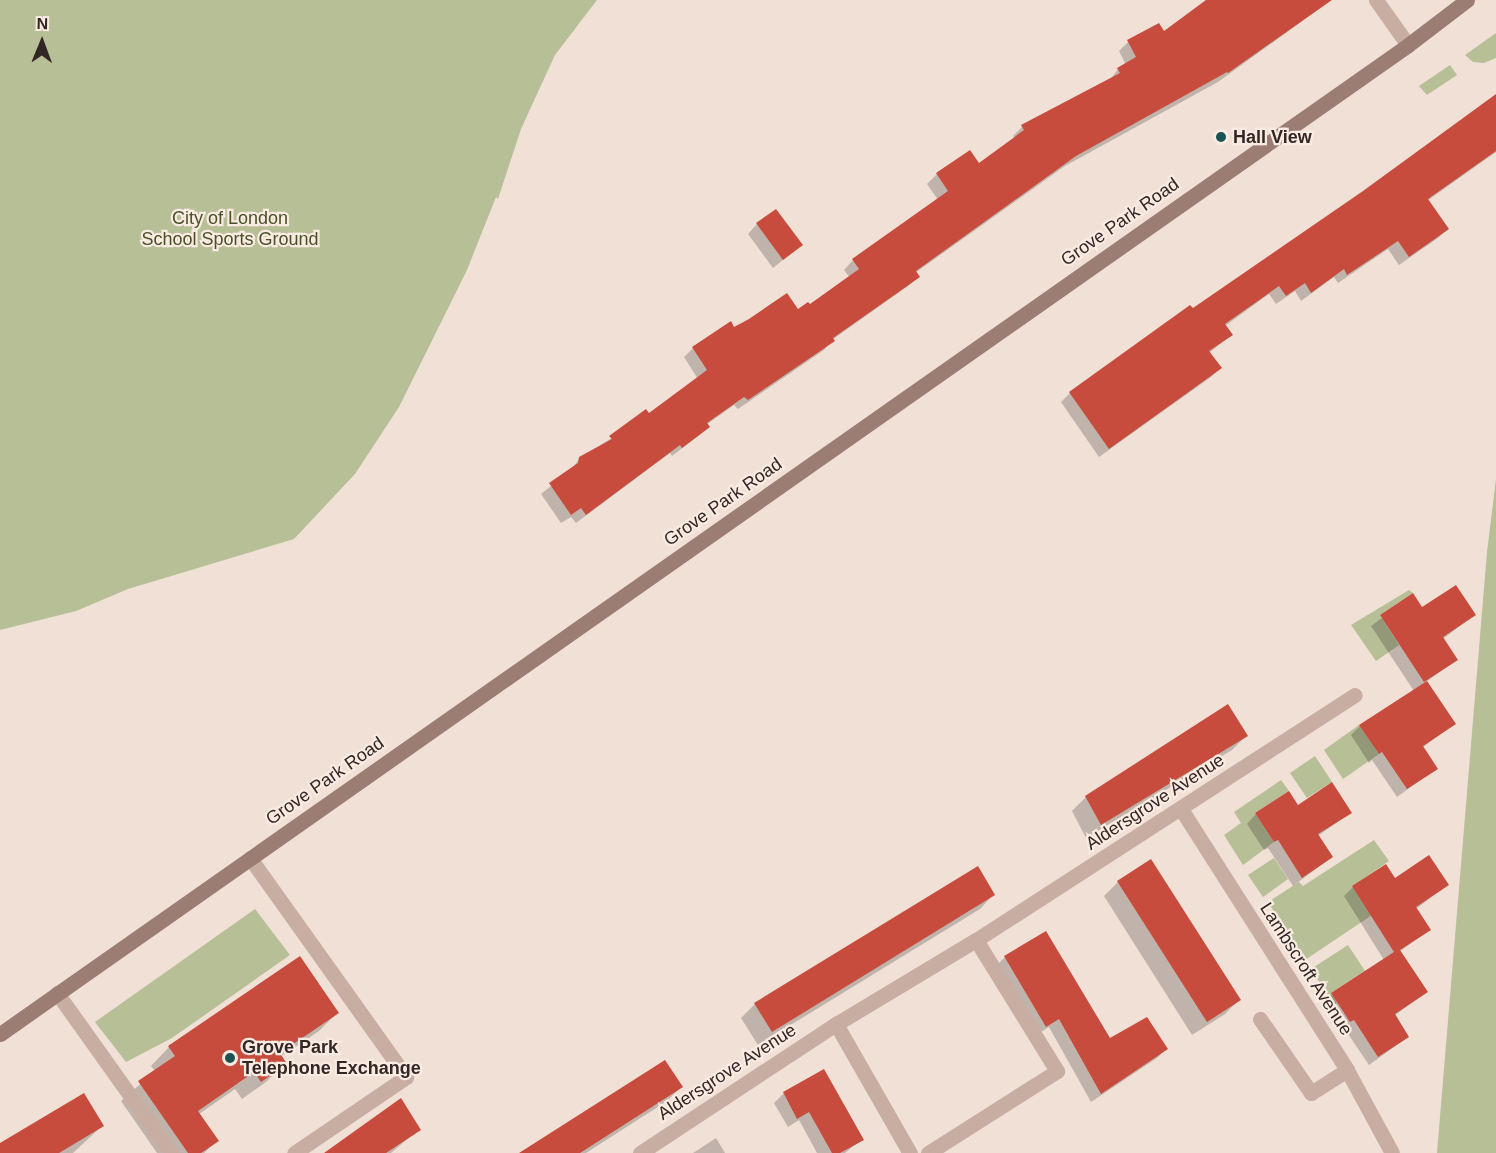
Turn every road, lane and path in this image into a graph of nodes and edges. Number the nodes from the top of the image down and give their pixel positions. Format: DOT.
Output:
graph roads {
  1 [pos="1376,0"];
  2 [pos="1467,0"];
  3 [pos="1408,45"];
  4 [pos="1354,695"];
  5 [pos="1181,809"];
  6 [pos="250,858"];
  7 [pos="976,940"];
  8 [pos="57,993"];
  9 [pos="1260,1019"];
  10 [pos="836,1024"];
  11 [pos="0,1034"];
  12 [pos="1347,1070"];
  13 [pos="171,1153"];
  14 [pos="294,1153"];
  15 [pos="640,1153"];
  16 [pos="910,1153"];
  17 [pos="928,1153"];
  18 [pos="1392,1153"];
  1 -- 3 [label="street"];
  2 -- 3 [label="main road, Grove Park Road"];
  3 -- 6 [label="main road, Grove Park Road"];
  4 -- 5 [label="street, Aldersgrove Avenue"];
  5 -- 7 [label="street, Aldersgrove Avenue"];
  5 -- 12 [label="street, Lambscroft Avenue"];
  6 -- 8 [label="main road, Grove Park Road"];
  6 -- 14 [label="street"];
  7 -- 10 [label="street, Aldersgrove Avenue"];
  7 -- 17 [label="street"];
  8 -- 11 [label="main road, Grove Park Road"];
  8 -- 13 [label="street"];
  9 -- 12 [label="street"];
  10 -- 15 [label="street, Aldersgrove Avenue"];
  10 -- 16 [label="street"];
  12 -- 18 [label="street, Lambscroft Avenue"];
}
